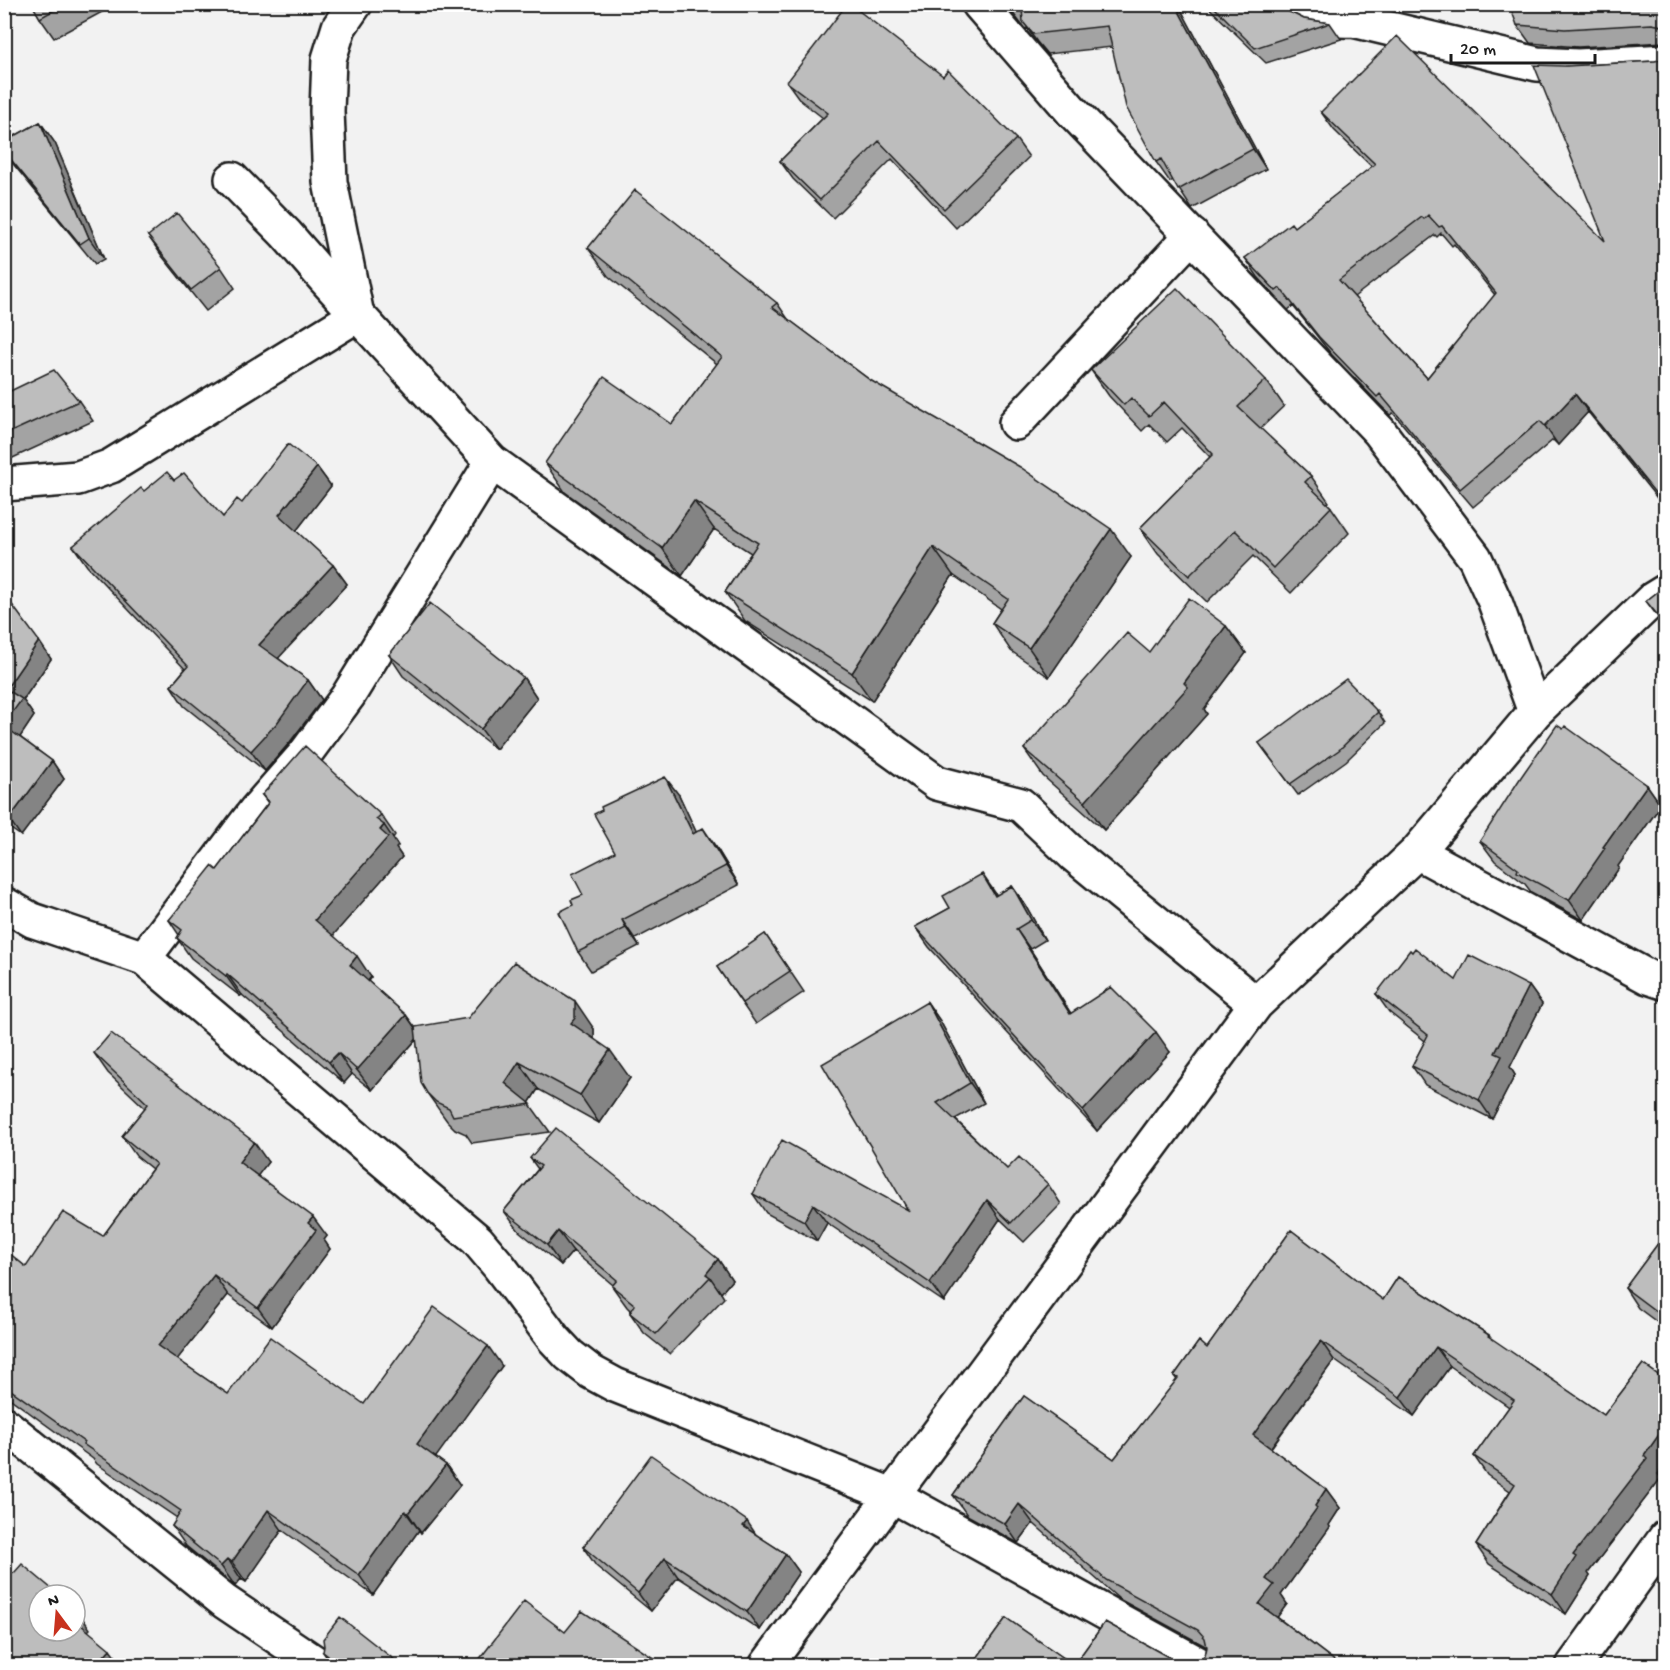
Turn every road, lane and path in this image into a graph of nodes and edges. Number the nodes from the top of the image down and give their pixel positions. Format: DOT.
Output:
graph roads {
  1 [pos="355,4"];
  2 [pos="979,4"];
  3 [pos="1293,4"];
  4 [pos="1665,61"];
  5 [pos="232,179"];
  6 [pos="1192,235"];
  7 [pos="357,315"];
  8 [pos="1016,423"];
  9 [pos="492,462"];
  10 [pos="4,484"];
  11 [pos="1665,591"];
  12 [pos="1535,712"];
  13 [pos="1417,852"];
  14 [pos="4,904"];
  15 [pos="144,958"];
  16 [pos="1665,982"];
  17 [pos="1256,1004"];
  18 [pos="4,1424"];
  19 [pos="892,1495"];
  20 [pos="1665,1537"];
  21 [pos="307,1662"];
  22 [pos="766,1665"];
  23 [pos="1202,1665"];
  24 [pos="1573,1665"];
  1 -- 7 [label="street"];
  2 -- 6 [label="street"];
  3 -- 4 [label="street"];
  5 -- 7 [label="street"];
  6 -- 8 [label="street"];
  6 -- 12 [label="street"];
  7 -- 9 [label="street"];
  7 -- 10 [label="street"];
  9 -- 15 [label="street"];
  9 -- 17 [label="street"];
  11 -- 12 [label="street"];
  12 -- 13 [label="street"];
  13 -- 16 [label="street"];
  13 -- 17 [label="street"];
  14 -- 15 [label="street"];
  15 -- 19 [label="street"];
  17 -- 19 [label="street"];
  18 -- 21 [label="street"];
  19 -- 22 [label="street"];
  19 -- 23 [label="street"];
  20 -- 24 [label="street"];
}
